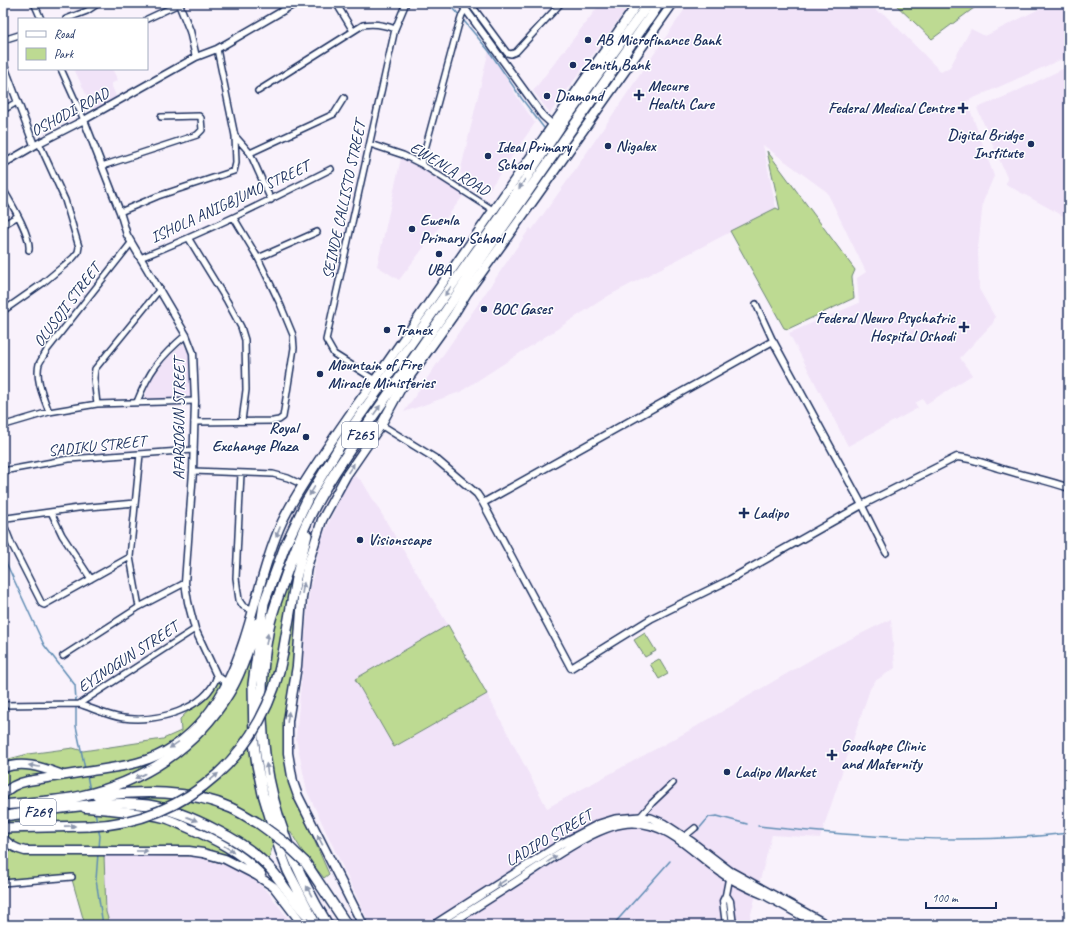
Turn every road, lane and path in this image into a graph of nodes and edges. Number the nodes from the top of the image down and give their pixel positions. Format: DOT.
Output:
graph roads {
  1 [pos="34,3"];
  2 [pos="99,3"];
  3 [pos="180,3"];
  4 [pos="296,3"];
  5 [pos="336,3"];
  6 [pos="406,3"];
  7 [pos="561,3"];
  8 [pos="638,3"];
  9 [pos="649,3"];
  10 [pos="660,3"];
  11 [pos="673,3"];
  12 [pos="466,4"];
  13 [pos="41,18"];
  14 [pos="69,18"];
  15 [pos="148,19"];
  16 [pos="395,28"];
  17 [pos="353,31"];
  18 [pos="18,35"];
  19 [pos="3,40"];
  20 [pos="217,49"];
  21 [pos="196,57"];
  22 [pos="3,63"];
  23 [pos="61,70"];
  24 [pos="6,79"];
  25 [pos="258,91"];
  26 [pos="344,98"];
  27 [pos="17,102"];
  28 [pos="3,110"];
  29 [pos="161,117"];
  30 [pos="84,120"];
  31 [pos="553,125"];
  32 [pos="235,136"];
  33 [pos="37,144"];
  34 [pos="370,144"];
  35 [pos="250,153"];
  36 [pos="3,164"];
  37 [pos="420,164"];
  38 [pos="102,166"];
  39 [pos="331,169"];
  40 [pos="3,189"];
  41 [pos="271,200"];
  42 [pos="493,210"];
  43 [pos="120,212"];
  44 [pos="18,216"];
  45 [pos="234,218"];
  46 [pos="3,225"];
  47 [pos="317,232"];
  48 [pos="189,239"];
  49 [pos="131,243"];
  50 [pos="29,250"];
  51 [pos="140,258"];
  52 [pos="258,258"];
  53 [pos="160,289"];
  54 [pos="463,291"];
  55 [pos="756,304"];
  56 [pos="3,311"];
  57 [pos="186,335"];
  58 [pos="773,341"];
  59 [pos="375,380"];
  60 [pos="195,400"];
  61 [pos="137,402"];
  62 [pos="97,404"];
  63 [pos="49,412"];
  64 [pos="242,421"];
  65 [pos="194,422"];
  66 [pos="4,425"];
  67 [pos="381,425"];
  68 [pos="194,450"];
  69 [pos="140,454"];
  70 [pos="3,471"];
  71 [pos="193,471"];
  72 [pos="241,473"];
  73 [pos="333,475"];
  74 [pos="303,485"];
  75 [pos="1069,488"];
  76 [pos="134,503"];
  77 [pos="483,503"];
  78 [pos="862,505"];
  79 [pos="51,512"];
  80 [pos="886,553"];
  81 [pos="130,557"];
  82 [pos="91,579"];
  83 [pos="185,583"];
  84 [pos="264,603"];
  85 [pos="139,607"];
  86 [pos="253,610"];
  87 [pos="195,629"];
  88 [pos="63,656"];
  89 [pos="217,676"];
  90 [pos="227,683"];
  91 [pos="80,704"];
  92 [pos="3,705"];
  93 [pos="3,768"];
  94 [pos="64,776"];
  95 [pos="673,783"];
  96 [pos="3,795"];
  97 [pos="99,801"];
  98 [pos="82,802"];
  99 [pos="3,804"];
  100 [pos="3,816"];
  101 [pos="640,817"];
  102 [pos="3,828"];
  103 [pos="695,828"];
  104 [pos="684,837"];
  105 [pos="3,838"];
  106 [pos="730,874"];
  107 [pos="72,877"];
  108 [pos="3,883"];
  109 [pos="274,887"];
  110 [pos="726,896"];
  111 [pos="3,923"];
  112 [pos="314,923"];
  113 [pos="5,925"];
  114 [pos="303,925"];
  115 [pos="328,925"];
  116 [pos="347,925"];
  117 [pos="363,925"];
  118 [pos="434,925"];
  119 [pos="448,925"];
  120 [pos="726,925"];
  121 [pos="733,925"];
  122 [pos="817,925"];
  123 [pos="828,925"];
  1 -- 13 [label="street"];
  2 -- 14 [label="street"];
  3 -- 15 [label="street"];
  3 -- 21 [label="street"];
  4 -- 20 [label="street, OSHODI ROAD"];
  5 -- 17 [label="street"];
  6 -- 16 [label="street, SEINDE CALLISTO STREET"];
  7 -- 12 [label="street"];
  8 -- 31 [label="main road"];
  9 -- 84 [label="highway, F265, one-way"];
  10 -- 54 [label="highway, F265"];
  11 -- 54 [label="main road"];
  12 -- 31 [label="street"];
  12 -- 37 [label="street"];
  16 -- 17 [label="street"];
  16 -- 34 [label="street, SEINDE CALLISTO STREET"];
  17 -- 25 [label="street"];
  18 -- 19 [label="street"];
  20 -- 21 [label="street, OSHODI ROAD"];
  20 -- 32 [label="street"];
  21 -- 30 [label="street, OSHODI ROAD"];
  22 -- 24 [label="street"];
  23 -- 30 [label="street"];
  24 -- 27 [label="street"];
  26 -- 35 [label="street"];
  27 -- 28 [label="street"];
  27 -- 33 [label="street"];
  29 -- 38 [label="street"];
  30 -- 33 [label="street, OSHODI ROAD"];
  30 -- 38 [label="street, AFARIOGUN STREET"];
  31 -- 42 [label="main road"];
  32 -- 35 [label="street"];
  32 -- 43 [label="street"];
  33 -- 36 [label="street, OSHODI ROAD"];
  33 -- 56 [label="street"];
  34 -- 37 [label="street, EWENLA ROAD"];
  34 -- 59 [label="street, SEINDE CALLISTO STREET"];
  35 -- 41 [label="street"];
  37 -- 42 [label="street, EWENLA ROAD"];
  38 -- 43 [label="street, AFARIOGUN STREET"];
  39 -- 41 [label="street, ISHOLA ANIGBJUMO STREET"];
  40 -- 44 [label="street"];
  41 -- 45 [label="street, ISHOLA ANIGBJUMO STREET"];
  42 -- 59 [label="main road"];
  43 -- 49 [label="street, AFARIOGUN STREET"];
  44 -- 46 [label="street"];
  44 -- 50 [label="street"];
  45 -- 48 [label="street, ISHOLA ANIGBJUMO STREET"];
  45 -- 52 [label="street"];
  47 -- 52 [label="street"];
  48 -- 51 [label="street, ISHOLA ANIGBJUMO STREET"];
  48 -- 64 [label="street"];
  49 -- 51 [label="street, AFARIOGUN STREET"];
  49 -- 63 [label="street, OLUSOJI STREET"];
  51 -- 53 [label="street, AFARIOGUN STREET"];
  52 -- 64 [label="street"];
  53 -- 57 [label="street, AFARIOGUN STREET"];
  53 -- 62 [label="street"];
  54 -- 67 [label="main road"];
  73 -- 54 [label="highway, F265, one-way"];
  55 -- 58 [label="street"];
  57 -- 60 [label="street, AFARIOGUN STREET"];
  57 -- 61 [label="street"];
  58 -- 77 [label="street"];
  58 -- 78 [label="street"];
  59 -- 74 [label="main road"];
  60 -- 61 [label="street"];
  60 -- 65 [label="street, AFARIOGUN STREET"];
  61 -- 62 [label="street"];
  62 -- 63 [label="street"];
  63 -- 66 [label="street"];
  64 -- 65 [label="street"];
  65 -- 68 [label="street, AFARIOGUN STREET"];
  67 -- 77 [label="street"];
  117 -- 67 [label="main road, one-way"];
  68 -- 69 [label="street, SADIKU STREET"];
  68 -- 71 [label="street, AFARIOGUN STREET"];
  69 -- 70 [label="street, SADIKU STREET"];
  69 -- 76 [label="street"];
  71 -- 72 [label="street"];
  71 -- 83 [label="street, AFARIOGUN STREET"];
  72 -- 74 [label="street"];
  72 -- 86 [label="street"];
  102 -- 73 [label="highway, one-way, bridge"];
  115 -- 73 [label="highway, F265, one-way"];
  74 -- 86 [label="main road, one-way"];
  75 -- 78 [label="street"];
  76 -- 79 [label="street"];
  76 -- 81 [label="street"];
  77 -- 78 [label="street"];
  78 -- 80 [label="street"];
  79 -- 82 [label="street"];
  79 -- 82 [label="street"];
  81 -- 82 [label="street"];
  81 -- 85 [label="street"];
  83 -- 85 [label="street"];
  83 -- 87 [label="street, AFARIOGUN STREET"];
  84 -- 97 [label="highway, one-way"];
  84 -- 112 [label="highway, F265"];
  85 -- 88 [label="street"];
  86 -- 90 [label="main road"];
  87 -- 89 [label="street, AFARIOGUN STREET"];
  87 -- 91 [label="street, EYINOGUN STREET"];
  89 -- 90 [label="street, AFARIOGUN STREET"];
  89 -- 91 [label="street"];
  90 -- 94 [label="main road, one-way"];
  91 -- 92 [label="street, EYINOGUN STREET"];
  94 -- 93 [label="main road, one-way"];
  94 -- 96 [label="main road"];
  95 -- 101 [label="street"];
  97 -- 98 [label="highway"];
  97 -- 98 [label="main road"];
  97 -- 109 [label="main road, one-way"];
  97 -- 112 [label="highway, one-way"];
  97 -- 116 [label="highway, bridge"];
  98 -- 99 [label="highway, F269"];
  98 -- 100 [label="highway, F269"];
  101 -- 104 [label="main road, LADIPO STREET"];
  101 -- 118 [label="main road, LADIPO STREET, one-way"];
  103 -- 104 [label="street"];
  104 -- 106 [label="main road, LADIPO STREET"];
  105 -- 109 [label="main road, one-way"];
  106 -- 110 [label="street"];
  119 -- 106 [label="main road, LADIPO STREET, one-way"];
  106 -- 122 [label="main road, LADIPO STREET"];
  106 -- 123 [label="main road, LADIPO STREET"];
  107 -- 108 [label="street"];
  109 -- 114 [label="main road"];
  110 -- 120 [label="street"];
  110 -- 121 [label="street"];
  111 -- 113 [label="street"];
}
